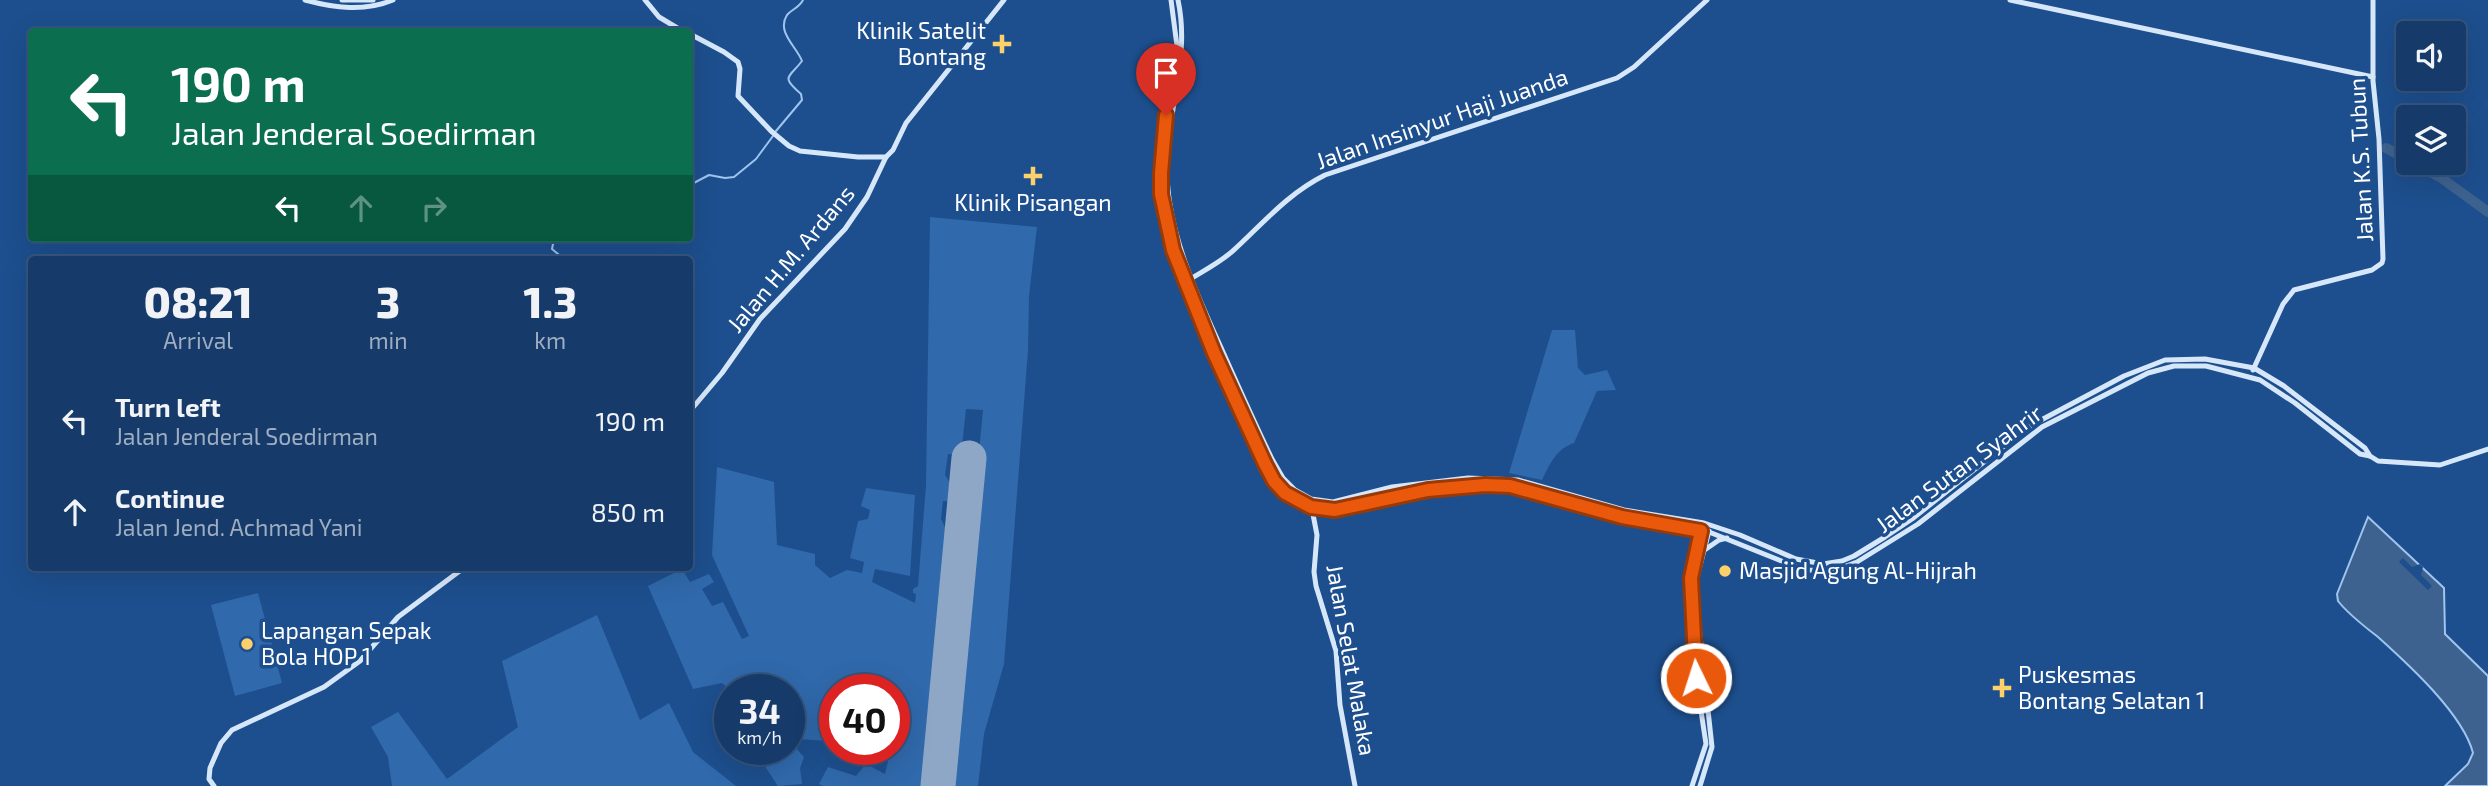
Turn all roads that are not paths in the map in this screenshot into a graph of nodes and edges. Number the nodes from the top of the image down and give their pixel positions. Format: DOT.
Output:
graph roads {
  1 [pos="308,0"];
  2 [pos="342,0"];
  3 [pos="373,0"];
  4 [pos="393,0"];
  5 [pos="645,0"];
  6 [pos="1004,0"];
  7 [pos="1171,0"];
  8 [pos="1178,0"];
  9 [pos="1707,0"];
  10 [pos="2010,0"];
  11 [pos="2373,0"];
  12 [pos="677,28"];
  13 [pos="693,36"];
  14 [pos="2373,77"];
  15 [pos="886,157"];
  16 [pos="1192,278"];
  17 [pos="1185,283"];
  18 [pos="2254,368"];
  19 [pos="2251,376"];
  20 [pos="2075,405"];
  21 [pos="693,407"];
  22 [pos="2488,449"];
  23 [pos="2370,456"];
  24 [pos="1311,499"];
  25 [pos="1311,507"];
  26 [pos="1704,523"];
  27 [pos="1711,524"];
  28 [pos="1895,530"];
  29 [pos="1701,531"];
  30 [pos="1709,532"];
  31 [pos="1885,537"];
  32 [pos="1899,537"];
  33 [pos="1727,538"];
  34 [pos="1889,544"];
  35 [pos="1703,552"];
  36 [pos="460,571"];
  37 [pos="1698,656"];
  38 [pos="1709,747"];
  39 [pos="214,786"];
  40 [pos="1355,786"];
  41 [pos="1692,786"];
  42 [pos="1700,786"];
  1 -- 4 [label="street"];
  2 -- 3 [label="street"];
  5 -- 12 [label="street"];
  6 -- 15 [label="street, Jalan H.M. Ardans"];
  7 -- 17 [label="street"];
  8 -- 16 [label="street"];
  9 -- 16 [label="street, Jalan Insinyur Haji Juanda"];
  10 -- 14 [label="street"];
  11 -- 14 [label="street, Jalan K.S. Tubun"];
  13 -- 15 [label="street"];
  14 -- 18 [label="street, Jalan K.S. Tubun"];
  15 -- 21 [label="street, Jalan H.M. Ardans"];
  16 -- 17 [label="street, Jalan Insinyur Haji Juanda"];
  16 -- 24 [label="street"];
  17 -- 25 [label="street"];
  18 -- 19 [label="street"];
  18 -- 20 [label="street, Jalan Sutan Syahrir"];
  18 -- 23 [label="street, Jalan Sutan Syahrir"];
  19 -- 20 [label="street, Jalan Sutan Syahrir"];
  19 -- 23 [label="street, Jalan Sutan Syahrir"];
  20 -- 28 [label="street, Jalan Sutan Syahrir"];
  20 -- 32 [label="street, Jalan Sutan Syahrir"];
  22 -- 23 [label="street"];
  24 -- 25 [label="street, Jalan Selat Malaka"];
  24 -- 26 [label="street, Jalan Sutan Syahrir"];
  25 -- 29 [label="street, Jalan Sutan Syahrir"];
  25 -- 40 [label="street, Jalan Selat Malaka"];
  26 -- 27 [label="street, Jalan Sutan Syahrir"];
  26 -- 29 [label="street"];
  27 -- 30 [label="street"];
  27 -- 31 [label="street, Jalan Sutan Syahrir"];
  28 -- 31 [label="street, Jalan Sutan Syahrir"];
  28 -- 32 [label="street"];
  29 -- 30 [label="street, Jalan Sutan Syahrir"];
  29 -- 37 [label="street"];
  30 -- 33 [label="street, Jalan Sutan Syahrir"];
  30 -- 35 [label="street"];
  31 -- 34 [label="street"];
  32 -- 34 [label="street, Jalan Sutan Syahrir"];
  33 -- 34 [label="street, Jalan Sutan Syahrir"];
  33 -- 35 [label="street"];
  35 -- 37 [label="street"];
  36 -- 39 [label="street"];
  37 -- 38 [label="street"];
  38 -- 41 [label="street"];
  38 -- 42 [label="street"];
}
